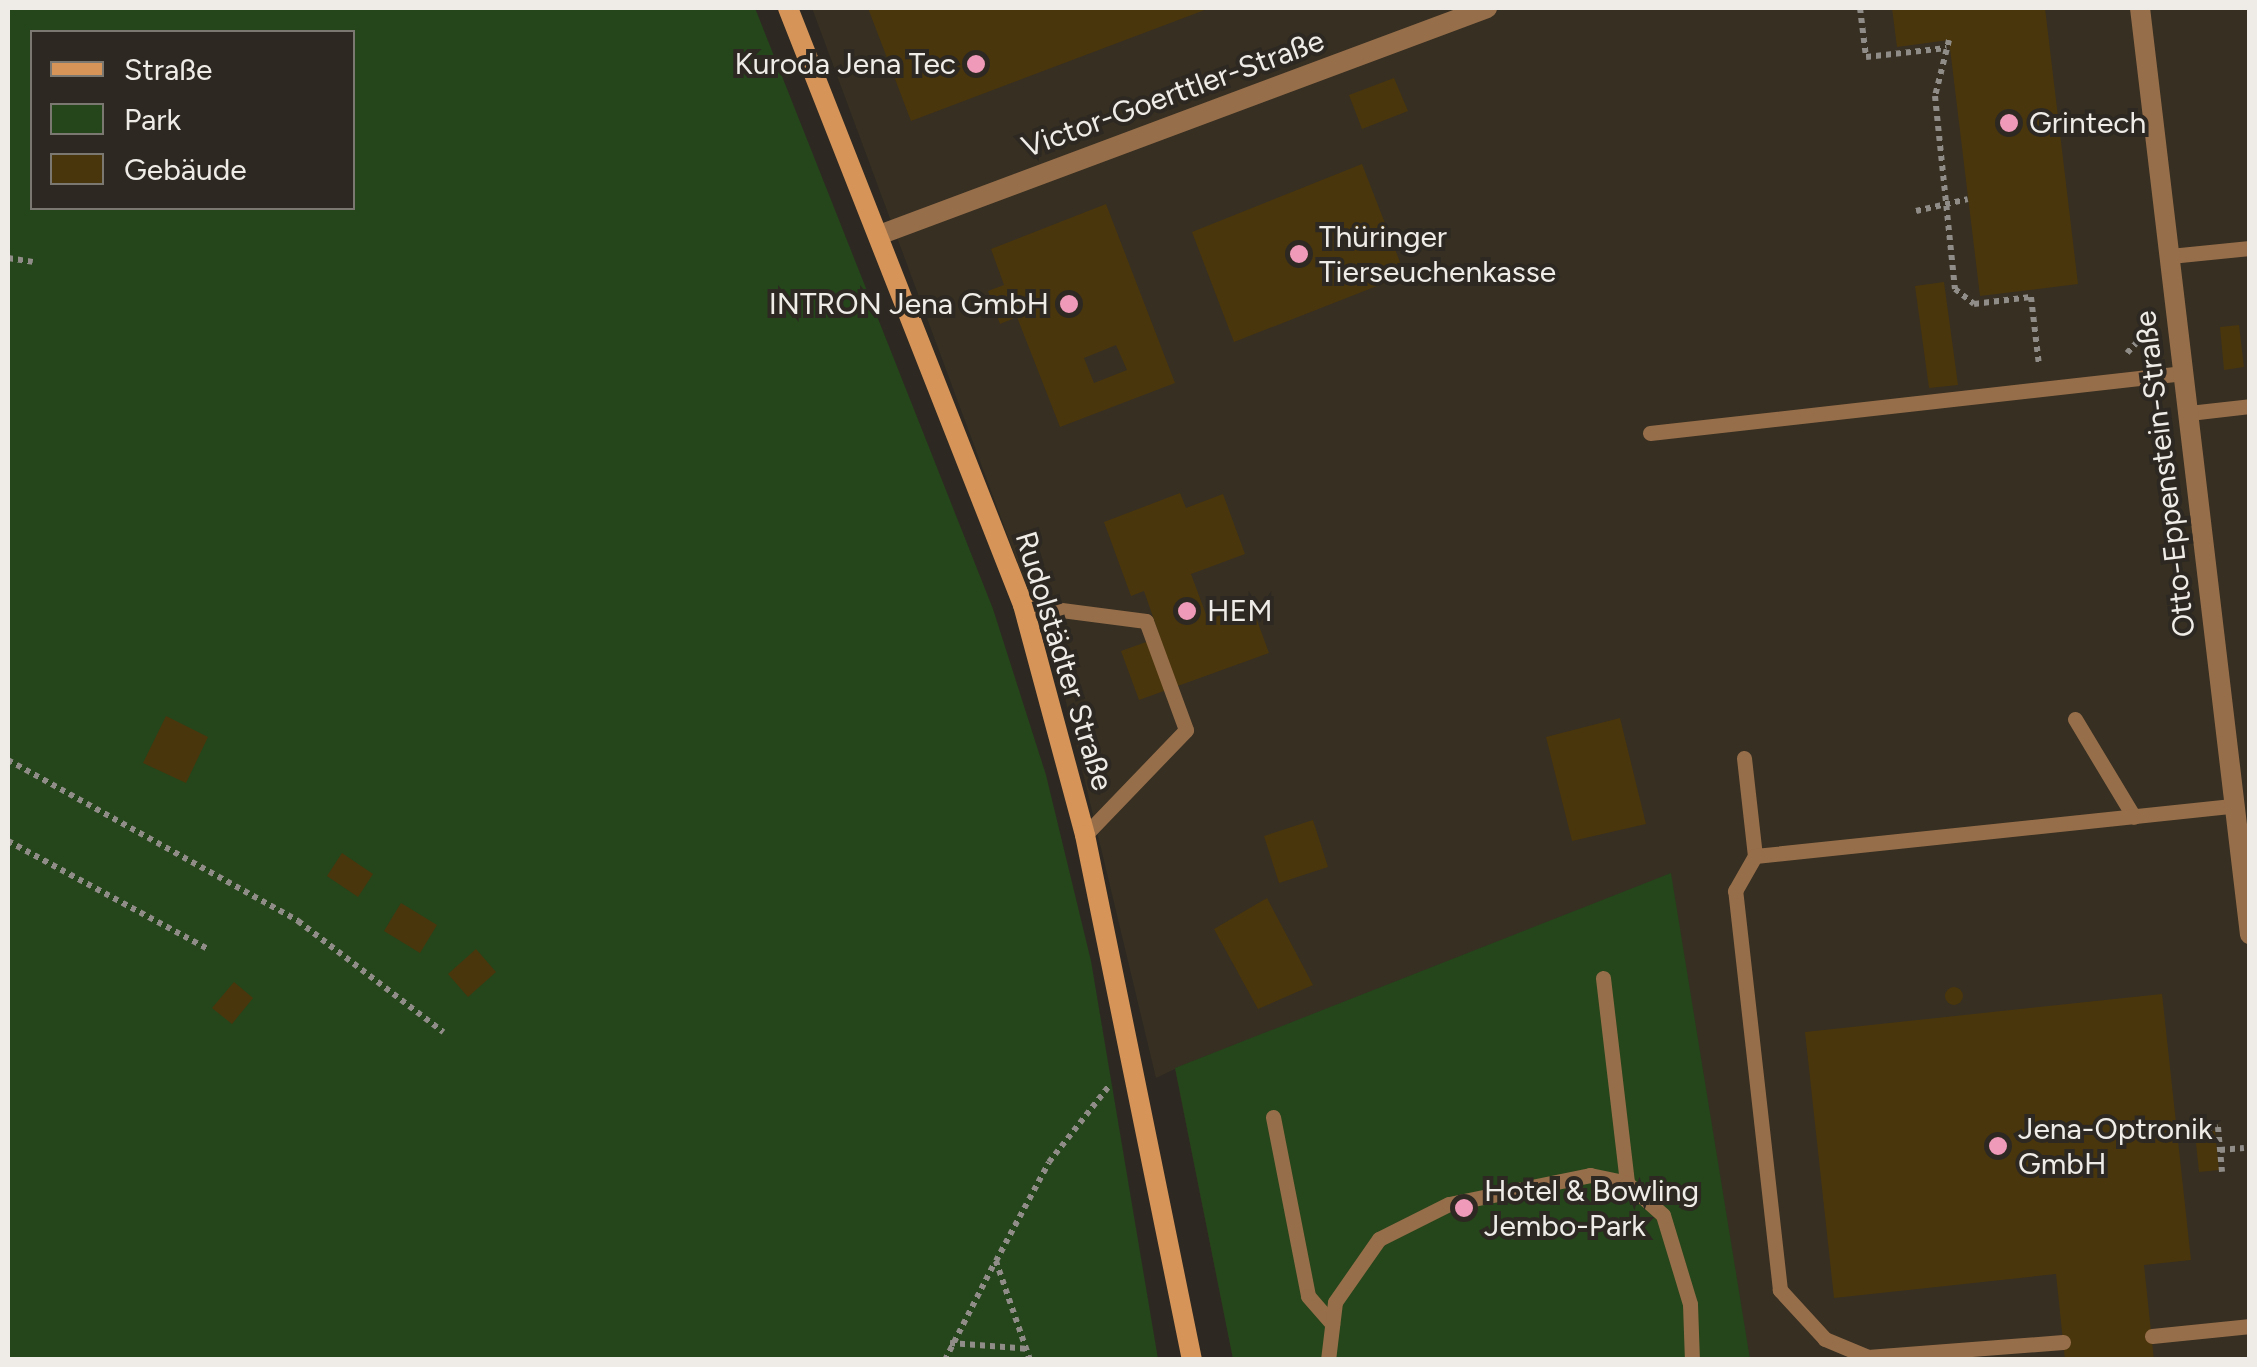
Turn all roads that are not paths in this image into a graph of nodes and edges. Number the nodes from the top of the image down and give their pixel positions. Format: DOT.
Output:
graph roads {
  1 [pos="788,8"];
  2 [pos="1487,8"];
  3 [pos="2140,8"];
  4 [pos="1441,16"];
  5 [pos="878,235"];
  6 [pos="2250,248"];
  7 [pos="2170,256"];
  8 [pos="2184,374"];
  9 [pos="2250,406"];
  10 [pos="2189,413"];
  11 [pos="1650,433"];
  12 [pos="1023,605"];
  13 [pos="2075,719"];
  14 [pos="1744,758"];
  15 [pos="2234,806"];
  16 [pos="2134,817"];
  17 [pos="1085,835"];
  18 [pos="1756,856"];
  19 [pos="2250,934"];
  20 [pos="1603,978"];
  21 [pos="1273,1116"];
  22 [pos="1627,1183"];
  23 [pos="1332,1324"];
  24 [pos="2250,1326"];
  25 [pos="2152,1336"];
  26 [pos="2063,1342"];
  27 [pos="1192,1360"];
  28 [pos="1328,1360"];
  29 [pos="1692,1360"];
  1 -- 5 [label="street, Rudolstädter Straße"];
  2 -- 4 [label="street, Victor-Goerttler-Straße"];
  3 -- 7 [label="street, Otto-Eppenstein-Straße"];
  4 -- 5 [label="street, Victor-Goerttler-Straße"];
  5 -- 12 [label="street, Rudolstädter Straße"];
  6 -- 7 [label="lane"];
  7 -- 8 [label="street, Otto-Eppenstein-Straße"];
  8 -- 10 [label="street, Otto-Eppenstein-Straße"];
  8 -- 11 [label="lane"];
  9 -- 10 [label="lane"];
  10 -- 15 [label="street, Otto-Eppenstein-Straße"];
  12 -- 17 [label="street, Rudolstädter Straße"];
  12 -- 17 [label="lane"];
  13 -- 16 [label="lane"];
  14 -- 18 [label="lane"];
  15 -- 16 [label="lane"];
  15 -- 19 [label="street, Otto-Eppenstein-Straße"];
  16 -- 18 [label="lane"];
  17 -- 27 [label="street, Rudolstädter Straße"];
  18 -- 26 [label="lane"];
  20 -- 22 [label="lane"];
  21 -- 23 [label="lane"];
  22 -- 23 [label="lane"];
  22 -- 29 [label="lane"];
  23 -- 28 [label="lane"];
  24 -- 25 [label="lane"];
}
